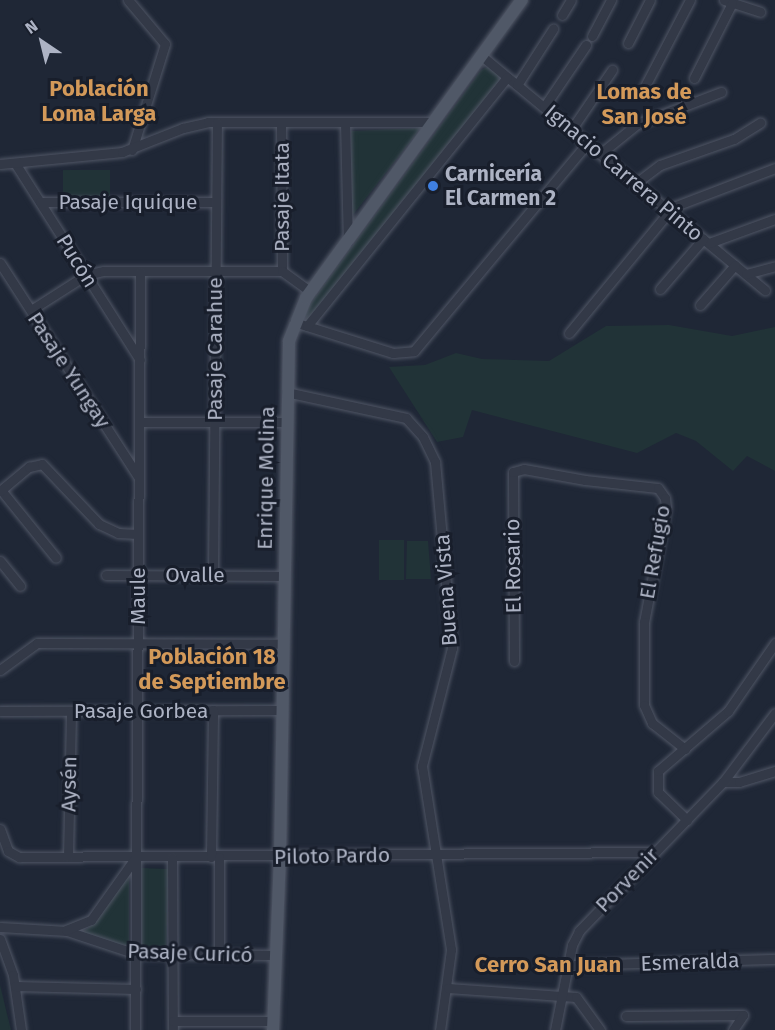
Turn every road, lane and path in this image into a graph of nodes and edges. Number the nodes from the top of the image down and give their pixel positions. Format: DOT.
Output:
graph roads {
  1 [pos="129,0"];
  2 [pos="522,0"];
  3 [pos="571,0"];
  4 [pos="611,0"];
  5 [pos="650,0"];
  6 [pos="690,0"];
  7 [pos="728,1"];
  8 [pos="760,12"];
  9 [pos="562,15"];
  10 [pos="553,29"];
  11 [pos="592,36"];
  12 [pos="628,43"];
  13 [pos="586,45"];
  14 [pos="483,57"];
  15 [pos="612,70"];
  16 [pos="507,77"];
  17 [pos="694,78"];
  18 [pos="517,85"];
  19 [pos="645,86"];
  20 [pos="722,92"];
  21 [pos="544,107"];
  22 [pos="217,122"];
  23 [pos="281,122"];
  24 [pos="345,122"];
  25 [pos="434,122"];
  26 [pos="760,123"];
  27 [pos="571,130"];
  28 [pos="587,143"];
  29 [pos="132,150"];
  30 [pos="600,154"];
  31 [pos="15,162"];
  32 [pos="0,164"];
  33 [pos="775,168"];
  34 [pos="636,183"];
  35 [pos="40,202"];
  36 [pos="216,202"];
  37 [pos="669,211"];
  38 [pos="775,219"];
  39 [pos="706,241"];
  40 [pos="348,242"];
  41 [pos="0,263"];
  42 [pos="735,265"];
  43 [pos="775,266"];
  44 [pos="140,271"];
  45 [pos="216,271"];
  46 [pos="282,271"];
  47 [pos="746,274"];
  48 [pos="86,275"];
  49 [pos="660,289"];
  50 [pos="765,290"];
  51 [pos="311,292"];
  52 [pos="700,304"];
  53 [pos="31,310"];
  54 [pos="294,322"];
  55 [pos="307,326"];
  56 [pos="569,333"];
  57 [pos="140,360"];
  58 [pos="286,393"];
  59 [pos="139,422"];
  60 [pos="215,422"];
  61 [pos="286,422"];
  62 [pos="513,472"];
  63 [pos="139,478"];
  64 [pos="1,490"];
  65 [pos="138,534"];
  66 [pos="56,558"];
  67 [pos="0,561"];
  68 [pos="106,575"];
  69 [pos="138,575"];
  70 [pos="213,575"];
  71 [pos="284,576"];
  72 [pos="20,586"];
  73 [pos="775,643"];
  74 [pos="138,644"];
  75 [pos="283,644"];
  76 [pos="514,662"];
  77 [pos="0,670"];
  78 [pos="213,710"];
  79 [pos="282,710"];
  80 [pos="0,711"];
  81 [pos="71,711"];
  82 [pos="137,711"];
  83 [pos="775,714"];
  84 [pos="685,749"];
  85 [pos="775,771"];
  86 [pos="723,782"];
  87 [pos="687,819"];
  88 [pos="0,829"];
  89 [pos="654,852"];
  90 [pos="436,855"];
  91 [pos="280,856"];
  92 [pos="68,857"];
  93 [pos="136,857"];
  94 [pos="172,857"];
  95 [pos="215,857"];
  96 [pos="0,927"];
  97 [pos="59,930"];
  98 [pos="0,939"];
  99 [pos="136,954"];
  100 [pos="173,955"];
  101 [pos="219,955"];
  102 [pos="276,956"];
  103 [pos="775,959"];
  104 [pos="569,965"];
  105 [pos="15,986"];
  106 [pos="448,988"];
  107 [pos="136,989"];
  108 [pos="564,996"];
  109 [pos="626,1016"];
  110 [pos="173,1025"];
  111 [pos="273,1026"];
  112 [pos="21,1030"];
  113 [pos="135,1030"];
  114 [pos="440,1030"];
  115 [pos="555,1030"];
  116 [pos="600,1030"];
  117 [pos="733,1030"];
  1 -- 29 [label="street"];
  2 -- 14 [label="main road, Enrique Molina"];
  3 -- 9 [label="street"];
  4 -- 11 [label="street"];
  5 -- 12 [label="street"];
  6 -- 19 [label="street"];
  7 -- 8 [label="street"];
  7 -- 17 [label="street"];
  10 -- 18 [label="street"];
  13 -- 21 [label="street"];
  14 -- 16 [label="street, Ignacio Carrera Pinto"];
  14 -- 25 [label="main road, Enrique Molina"];
  15 -- 27 [label="street"];
  16 -- 18 [label="street, Ignacio Carrera Pinto"];
  16 -- 55 [label="street"];
  18 -- 21 [label="street, Ignacio Carrera Pinto"];
  20 -- 30 [label="street"];
  21 -- 27 [label="street, Ignacio Carrera Pinto"];
  22 -- 23 [label="street"];
  22 -- 29 [label="street"];
  22 -- 36 [label="street, Pasaje Carahue"];
  23 -- 24 [label="street"];
  23 -- 46 [label="street, Pasaje Itata"];
  24 -- 25 [label="street"];
  24 -- 40 [label="street"];
  25 -- 40 [label="main road, Enrique Molina"];
  26 -- 34 [label="street"];
  27 -- 28 [label="street, Ignacio Carrera Pinto"];
  28 -- 30 [label="street, Ignacio Carrera Pinto"];
  28 -- 55 [label="street"];
  29 -- 31 [label="street"];
  30 -- 34 [label="street, Ignacio Carrera Pinto"];
  31 -- 32 [label="street"];
  31 -- 35 [label="street, Pucón"];
  33 -- 37 [label="street"];
  34 -- 37 [label="street, Ignacio Carrera Pinto"];
  35 -- 36 [label="street, Pasaje Iquique"];
  35 -- 48 [label="street, Pucón"];
  36 -- 45 [label="street, Pasaje Carahue"];
  37 -- 39 [label="street, Ignacio Carrera Pinto"];
  37 -- 56 [label="street"];
  38 -- 39 [label="street"];
  39 -- 42 [label="street, Ignacio Carrera Pinto"];
  39 -- 49 [label="street"];
  40 -- 51 [label="main road, Enrique Molina"];
  41 -- 53 [label="street, Pasaje Yungay"];
  42 -- 47 [label="street, Ignacio Carrera Pinto"];
  42 -- 52 [label="street"];
  43 -- 47 [label="street"];
  44 -- 45 [label="street"];
  44 -- 48 [label="street"];
  44 -- 57 [label="street, Maule"];
  45 -- 46 [label="street"];
  45 -- 60 [label="street, Pasaje Carahue"];
  46 -- 51 [label="street"];
  47 -- 50 [label="street, Ignacio Carrera Pinto"];
  48 -- 53 [label="street"];
  48 -- 57 [label="street, Pucón"];
  51 -- 54 [label="main road, Enrique Molina"];
  53 -- 63 [label="street, Pasaje Yungay"];
  54 -- 55 [label="street"];
  54 -- 58 [label="main road, Enrique Molina"];
  57 -- 59 [label="street, Maule"];
  58 -- 61 [label="main road, Enrique Molina"];
  58 -- 90 [label="street, Buena Vista"];
  59 -- 60 [label="street"];
  59 -- 63 [label="street, Maule"];
  60 -- 61 [label="street"];
  60 -- 70 [label="street, Pasaje Carahue"];
  61 -- 71 [label="main road, Enrique Molina"];
  62 -- 76 [label="street, El Rosario"];
  62 -- 84 [label="street, El Refugio"];
  63 -- 65 [label="street, Maule"];
  64 -- 65 [label="street"];
  64 -- 66 [label="street"];
  65 -- 69 [label="street, Maule"];
  67 -- 72 [label="street"];
  68 -- 69 [label="street, Ovalle"];
  69 -- 70 [label="street, Ovalle"];
  69 -- 74 [label="street, Maule"];
  70 -- 71 [label="street, Ovalle"];
  71 -- 75 [label="main road, Enrique Molina"];
  73 -- 84 [label="street"];
  74 -- 75 [label="street"];
  74 -- 77 [label="street"];
  74 -- 82 [label="street, Maule"];
  75 -- 79 [label="main road, Enrique Molina"];
  78 -- 79 [label="street, Pasaje Gorbea"];
  78 -- 82 [label="street, Pasaje Gorbea"];
  78 -- 95 [label="street"];
  79 -- 91 [label="main road, Enrique Molina"];
  80 -- 81 [label="street, Pasaje Gorbea"];
  81 -- 82 [label="street, Pasaje Gorbea"];
  81 -- 92 [label="street, Aysén"];
  82 -- 93 [label="street, Maule"];
  83 -- 86 [label="street, Porvenir"];
  84 -- 87 [label="street"];
  85 -- 86 [label="street"];
  86 -- 87 [label="street, Porvenir"];
  87 -- 89 [label="street, Porvenir"];
  88 -- 92 [label="street, Piloto Pardo"];
  89 -- 90 [label="street, Piloto Pardo"];
  89 -- 104 [label="street, Porvenir"];
  90 -- 91 [label="street, Piloto Pardo"];
  90 -- 106 [label="street, Buena Vista"];
  91 -- 95 [label="street, Piloto Pardo"];
  91 -- 102 [label="main road, Enrique Molina"];
  92 -- 93 [label="street, Piloto Pardo"];
  93 -- 94 [label="street, Piloto Pardo"];
  93 -- 97 [label="street"];
  93 -- 99 [label="street, Maule"];
  94 -- 95 [label="street, Piloto Pardo"];
  94 -- 100 [label="street"];
  95 -- 101 [label="street"];
  96 -- 97 [label="street, Pasaje Curicó"];
  97 -- 99 [label="street, Pasaje Curicó"];
  98 -- 105 [label="street"];
  99 -- 100 [label="street, Pasaje Curicó"];
  99 -- 107 [label="street, Maule"];
  100 -- 101 [label="street, Pasaje Curicó"];
  100 -- 110 [label="street"];
  101 -- 102 [label="street, Pasaje Curicó"];
  102 -- 111 [label="main road, Enrique Molina"];
  103 -- 104 [label="street, Esmeralda"];
  104 -- 108 [label="street, Porvenir"];
  105 -- 107 [label="street"];
  105 -- 112 [label="street"];
  106 -- 108 [label="street"];
  106 -- 114 [label="street, Buena Vista"];
  107 -- 113 [label="street, Maule"];
  108 -- 115 [label="street, Porvenir"];
  108 -- 116 [label="street"];
  109 -- 117 [label="street"];
  110 -- 111 [label="street"];
}
